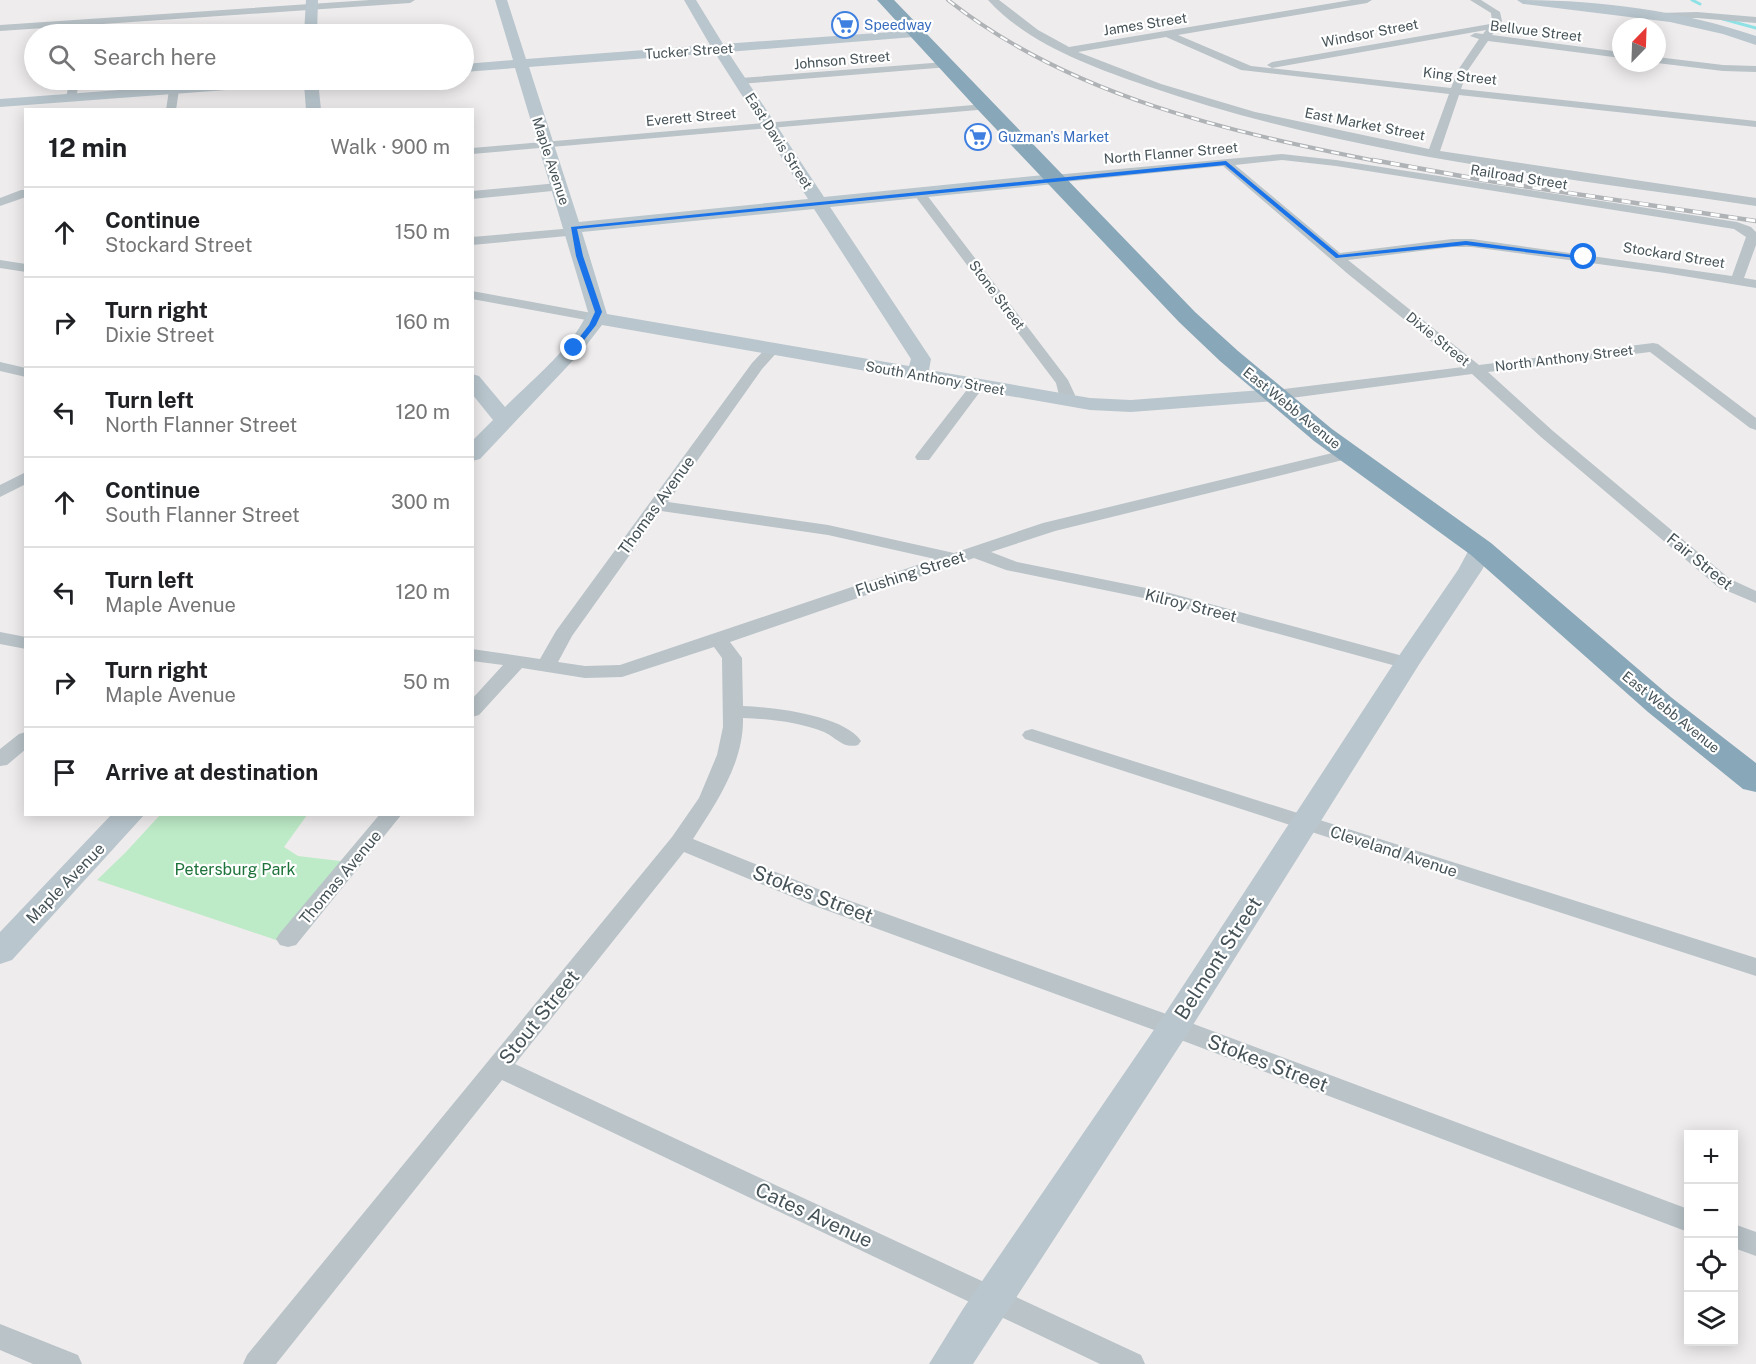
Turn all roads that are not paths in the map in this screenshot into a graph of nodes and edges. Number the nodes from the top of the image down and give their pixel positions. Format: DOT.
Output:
graph roads {
  1 [pos="410,0"];
  2 [pos="501,0"];
  3 [pos="690,0"];
  4 [pos="885,0"];
  5 [pos="993,0"];
  6 [pos="1367,0"];
  7 [pos="1475,0"];
  8 [pos="1523,0"];
  9 [pos="312,3"];
  10 [pos="1659,16"];
  11 [pos="1756,20"];
  12 [pos="85,22"];
  13 [pos="57,24"];
  14 [pos="311,24"];
  15 [pos="24,26"];
  16 [pos="1494,26"];
  17 [pos="0,28"];
  18 [pos="1449,32"];
  19 [pos="914,33"];
  20 [pos="1168,34"];
  21 [pos="1484,38"];
  22 [pos="1756,41"];
  23 [pos="720,48"];
  24 [pos="1070,50"];
  25 [pos="1612,55"];
  26 [pos="1666,61"];
  27 [pos="520,63"];
  28 [pos="945,65"];
  29 [pos="474,67"];
  30 [pos="1251,69"];
  31 [pos="1756,69"];
  32 [pos="741,81"];
  33 [pos="73,90"];
  34 [pos="174,90"];
  35 [pos="313,90"];
  36 [pos="1456,91"];
  37 [pos="71,97"];
  38 [pos="0,103"];
  39 [pos="985,107"];
  40 [pos="171,108"];
  41 [pos="314,108"];
  42 [pos="1756,124"];
  43 [pos="770,126"];
  44 [pos="547,144"];
  45 [pos="474,151"];
  46 [pos="1433,153"];
  47 [pos="1291,158"];
  48 [pos="1226,163"];
  49 [pos="1054,179"];
  50 [pos="558,187"];
  51 [pos="0,192"];
  52 [pos="24,193"];
  53 [pos="24,193"];
  54 [pos="919,193"];
  55 [pos="474,195"];
  56 [pos="0,202"];
  57 [pos="1756,202"];
  58 [pos="822,204"];
  59 [pos="574,230"];
  60 [pos="474,241"];
  61 [pos="1338,257"];
  62 [pos="0,264"];
  63 [pos="24,268"];
  64 [pos="1737,280"];
  65 [pos="1756,284"];
  66 [pos="474,295"];
  67 [pos="597,318"];
  68 [pos="773,349"];
  69 [pos="0,366"];
  70 [pos="1475,369"];
  71 [pos="24,372"];
  72 [pos="918,374"];
  73 [pos="474,382"];
  74 [pos="978,385"];
  75 [pos="1276,395"];
  76 [pos="1063,400"];
  77 [pos="504,419"];
  78 [pos="1756,425"];
  79 [pos="474,452"];
  80 [pos="1349,454"];
  81 [pos="923,457"];
  82 [pos="24,478"];
  83 [pos="0,492"];
  84 [pos="656,505"];
  85 [pos="1647,518"];
  86 [pos="1481,549"];
  87 [pos="975,552"];
  88 [pos="952,558"];
  89 [pos="1756,598"];
  90 [pos="0,638"];
  91 [pos="718,640"];
  92 [pos="24,643"];
  93 [pos="474,655"];
  94 [pos="516,663"];
  95 [pos="1407,663"];
  96 [pos="546,666"];
  97 [pos="474,709"];
  98 [pos="735,712"];
  99 [pos="1032,735"];
  100 [pos="24,740"];
  101 [pos="851,741"];
  102 [pos="0,760"];
  103 [pos="1751,773"];
  104 [pos="128,816"];
  105 [pos="390,816"];
  106 [pos="1306,823"];
  107 [pos="680,842"];
  108 [pos="288,939"];
  109 [pos="0,952"];
  110 [pos="1756,967"];
  111 [pos="1174,1027"];
  112 [pos="499,1067"];
  113 [pos="1684,1219"];
  114 [pos="1738,1237"];
  115 [pos="1756,1244"];
  116 [pos="991,1298"];
  117 [pos="0,1337"];
  118 [pos="67,1364"];
  119 [pos="258,1364"];
  120 [pos="950,1364"];
  121 [pos="1130,1364"];
  1 -- 9 [label="street"];
  2 -- 27 [label="street, Maple Avenue"];
  3 -- 23 [label="street, East Davis Street"];
  4 -- 19 [label="highway, East Webb Avenue"];
  5 -- 24 [label="street, East Market Street"];
  6 -- 20 [label="street, James Street"];
  7 -- 16 [label="street"];
  8 -- 10 [label="street"];
  9 -- 12 [label="street"];
  9 -- 14 [label="street"];
  10 -- 11 [label="street"];
  10 -- 22 [label="street"];
  12 -- 13 [label="street"];
  15 -- 17 [label="street"];
  16 -- 18 [label="street, Windsor Street"];
  16 -- 21 [label="street"];
  18 -- 21 [label="street, Bellvue Street"];
  18 -- 30 [label="street, Windsor Street"];
  19 -- 23 [label="street, Tucker Street"];
  19 -- 28 [label="highway, East Webb Avenue"];
  20 -- 24 [label="street, James Street"];
  20 -- 30 [label="street, King Street"];
  21 -- 25 [label="street, Bellvue Street"];
  21 -- 36 [label="street"];
  23 -- 27 [label="street, Tucker Street"];
  23 -- 32 [label="street, East Davis Street"];
  24 -- 46 [label="street, East Market Street"];
  26 -- 31 [label="street"];
  27 -- 29 [label="street, Tucker Street"];
  27 -- 44 [label="street, Maple Avenue"];
  28 -- 32 [label="street, Johnson Street"];
  28 -- 39 [label="highway, East Webb Avenue"];
  30 -- 36 [label="street, King Street"];
  32 -- 43 [label="street, East Davis Street"];
  33 -- 37 [label="street"];
  34 -- 37 [label="street"];
  34 -- 40 [label="street"];
  35 -- 41 [label="street"];
  36 -- 42 [label="street, King Street"];
  36 -- 46 [label="street"];
  37 -- 38 [label="street"];
  39 -- 43 [label="street, Everett Street"];
  39 -- 49 [label="highway, East Webb Avenue"];
  43 -- 44 [label="street, Everett Street"];
  43 -- 58 [label="street, East Davis Street"];
  44 -- 45 [label="street, Everett Street"];
  44 -- 50 [label="street, Maple Avenue"];
  46 -- 57 [label="street, East Market Street"];
  47 -- 48 [label="street, North Flanner Street"];
  47 -- 64 [label="street, Railroad Street"];
  48 -- 49 [label="street, North Flanner Street"];
  48 -- 61 [label="street, Dixie Street"];
  49 -- 54 [label="street"];
  49 -- 75 [label="highway, East Webb Avenue"];
  50 -- 55 [label="street"];
  50 -- 59 [label="street, Maple Avenue"];
  51 -- 52 [label="street"];
  53 -- 56 [label="street"];
  54 -- 58 [label="street"];
  54 -- 76 [label="street, Stone Street"];
  58 -- 59 [label="street"];
  58 -- 72 [label="street, East Davis Street"];
  59 -- 60 [label="street"];
  59 -- 67 [label="street, Maple Avenue"];
  61 -- 64 [label="street, Stockard Street"];
  61 -- 70 [label="street, Dixie Street"];
  62 -- 63 [label="street"];
  64 -- 65 [label="street, Stockard Street"];
  66 -- 67 [label="street"];
  67 -- 68 [label="street, South Anthony Street"];
  67 -- 77 [label="street"];
  68 -- 72 [label="street, South Anthony Street"];
  68 -- 84 [label="street, Thomas Avenue"];
  69 -- 71 [label="street"];
  70 -- 75 [label="street, North Anthony Street"];
  70 -- 78 [label="street, North Anthony Street"];
  70 -- 85 [label="street, Dixie Street"];
  72 -- 74 [label="street, South Anthony Street"];
  73 -- 77 [label="street"];
  74 -- 76 [label="street, South Anthony Street"];
  74 -- 81 [label="street"];
  75 -- 76 [label="street, South Anthony Street"];
  75 -- 80 [label="highway, East Webb Avenue"];
  77 -- 79 [label="street"];
  80 -- 86 [label="highway, East Webb Avenue"];
  80 -- 87 [label="street, Flushing Street"];
  82 -- 83 [label="street"];
  84 -- 88 [label="street"];
  84 -- 96 [label="street, Thomas Avenue"];
  85 -- 89 [label="street, Fair Street"];
  86 -- 95 [label="street, Belmont Street"];
  86 -- 103 [label="highway, East Webb Avenue"];
  87 -- 88 [label="street, Flushing Street"];
  87 -- 95 [label="street, Kilroy Street"];
  88 -- 91 [label="street, Flushing Street"];
  90 -- 92 [label="street"];
  91 -- 96 [label="street, Flushing Street"];
  91 -- 98 [label="street, Stout Street"];
  93 -- 94 [label="street, Flushing Street"];
  94 -- 96 [label="street, Flushing Street"];
  94 -- 97 [label="street"];
  95 -- 106 [label="street, Belmont Street"];
  98 -- 101 [label="street"];
  98 -- 107 [label="street, Stout Street"];
  99 -- 106 [label="street, Cleveland Avenue"];
  100 -- 102 [label="street"];
  104 -- 109 [label="street, Maple Avenue"];
  105 -- 108 [label="street, Thomas Avenue"];
  106 -- 110 [label="street, Cleveland Avenue"];
  106 -- 111 [label="street, Belmont Street"];
  107 -- 111 [label="street, Stokes Street"];
  107 -- 112 [label="street, Stout Street"];
  111 -- 113 [label="street, Stokes Street"];
  111 -- 116 [label="street, Belmont Street"];
  112 -- 116 [label="street, Cates Avenue"];
  112 -- 119 [label="street, Stout Street"];
  114 -- 115 [label="street"];
  116 -- 120 [label="street, Belmont Street"];
  116 -- 121 [label="street, Cates Avenue"];
  117 -- 118 [label="street"];
}
